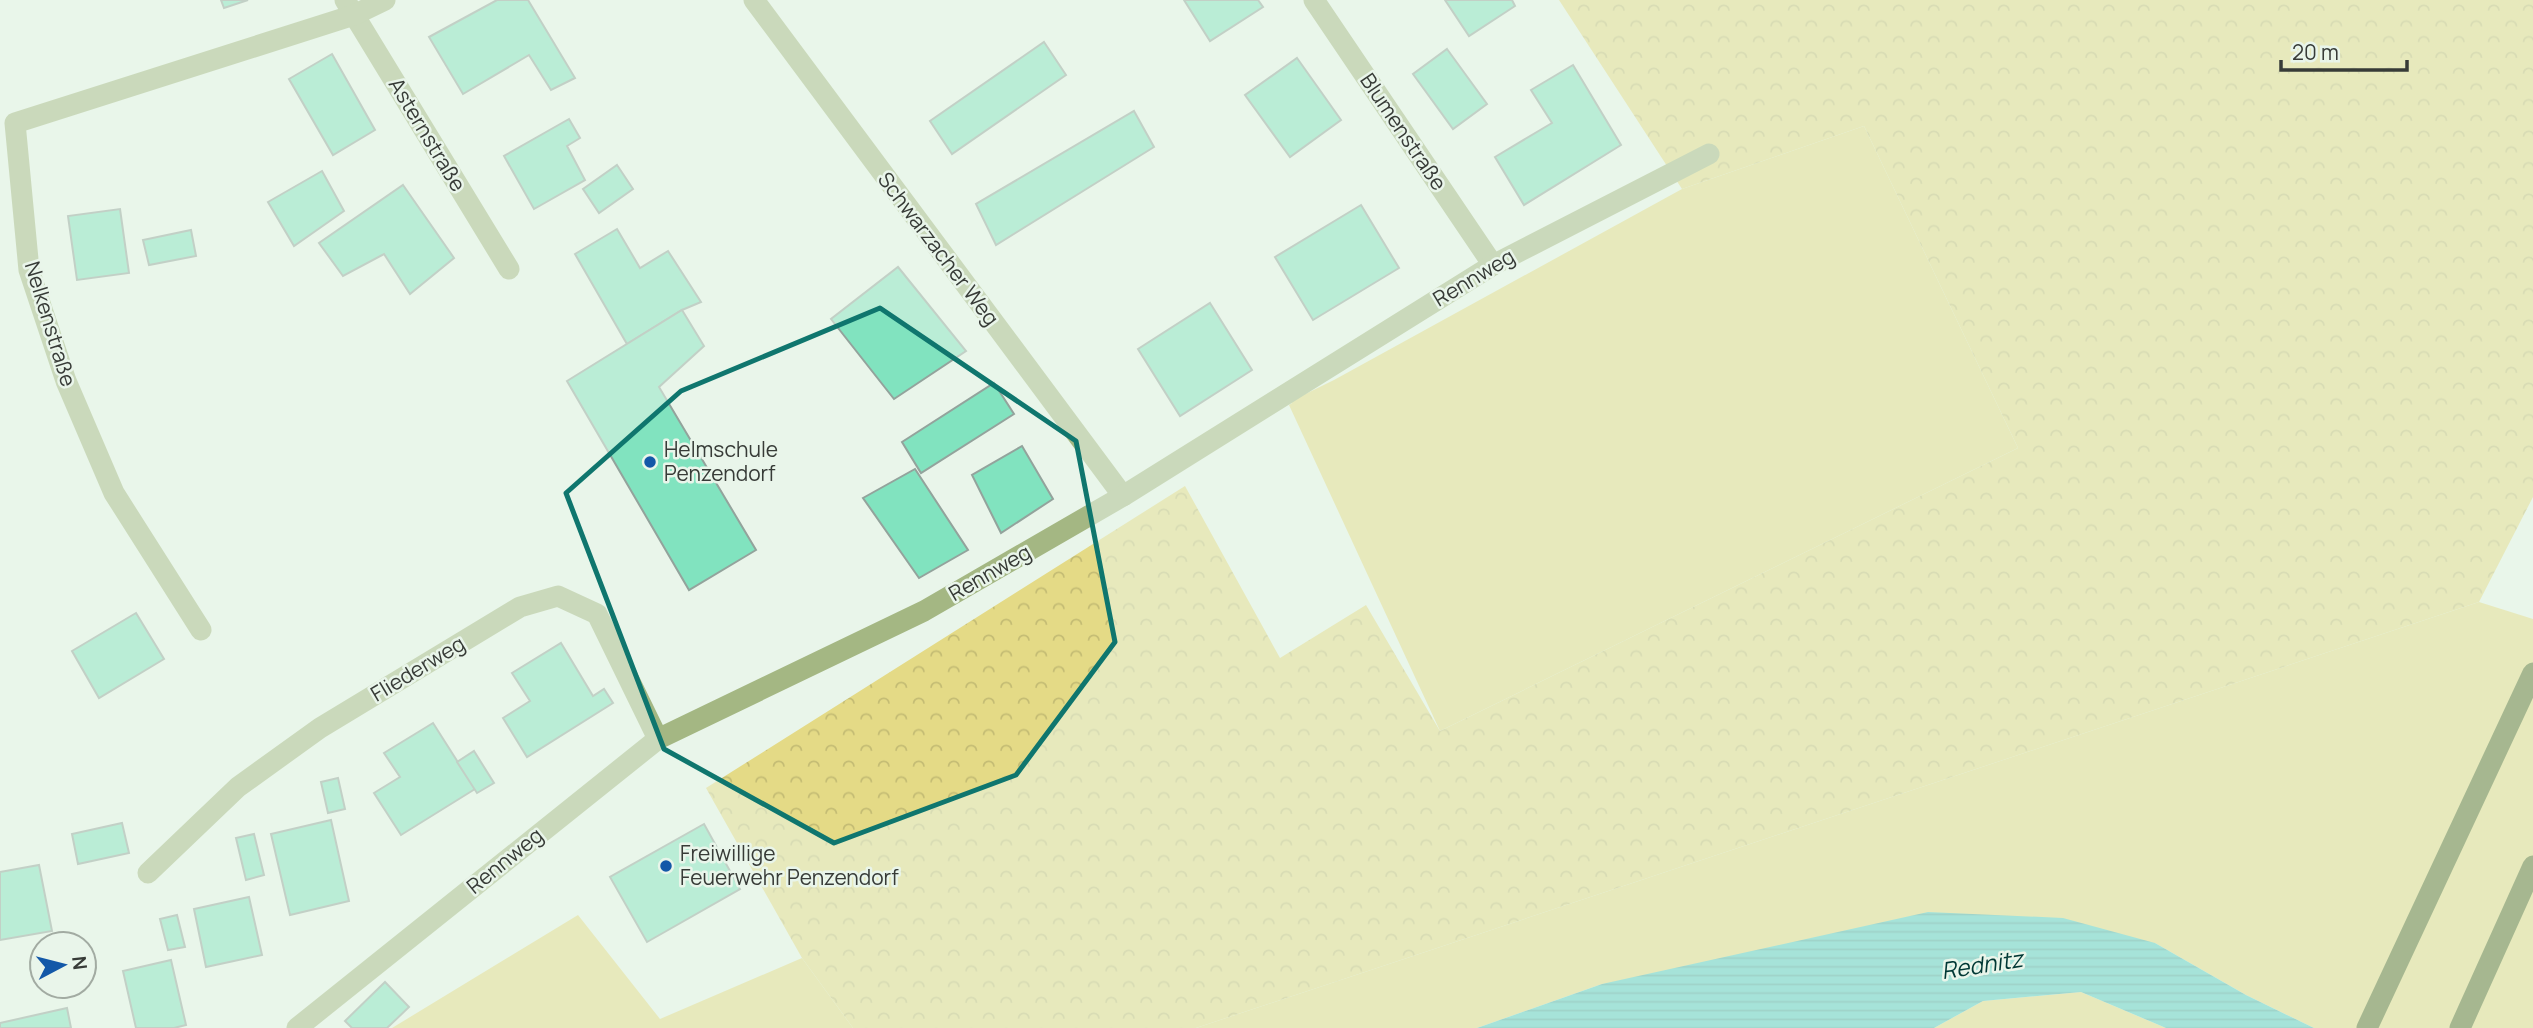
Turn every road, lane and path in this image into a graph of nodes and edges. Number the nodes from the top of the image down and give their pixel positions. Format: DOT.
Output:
graph roads {
  1 [pos="385,0"];
  2 [pos="1314,0"];
  3 [pos="762,3"];
  4 [pos="349,8"];
  5 [pos="1709,154"];
  6 [pos="1493,265"];
  7 [pos="509,269"];
  8 [pos="1123,496"];
  9 [pos="201,630"];
  10 [pos="2533,673"];
  11 [pos="658,738"];
  12 [pos="2533,866"];
  13 [pos="148,873"];
  14 [pos="297,1028"];
  15 [pos="2367,1028"];
  16 [pos="2460,1028"];
  1 -- 4 [label="street, Nelkenstraße"];
  2 -- 6 [label="street, Blumenstraße"];
  3 -- 8 [label="street, Schwarzacher Weg"];
  4 -- 7 [label="street, Asternstraße"];
  4 -- 9 [label="street, Nelkenstraße"];
  5 -- 6 [label="street, Rennweg"];
  6 -- 8 [label="street, Rennweg"];
  8 -- 11 [label="street, Rennweg"];
  10 -- 15 [label="highway"];
  11 -- 13 [label="street, Fliederweg"];
  11 -- 14 [label="street, Rennweg"];
  12 -- 16 [label="highway"];
}
